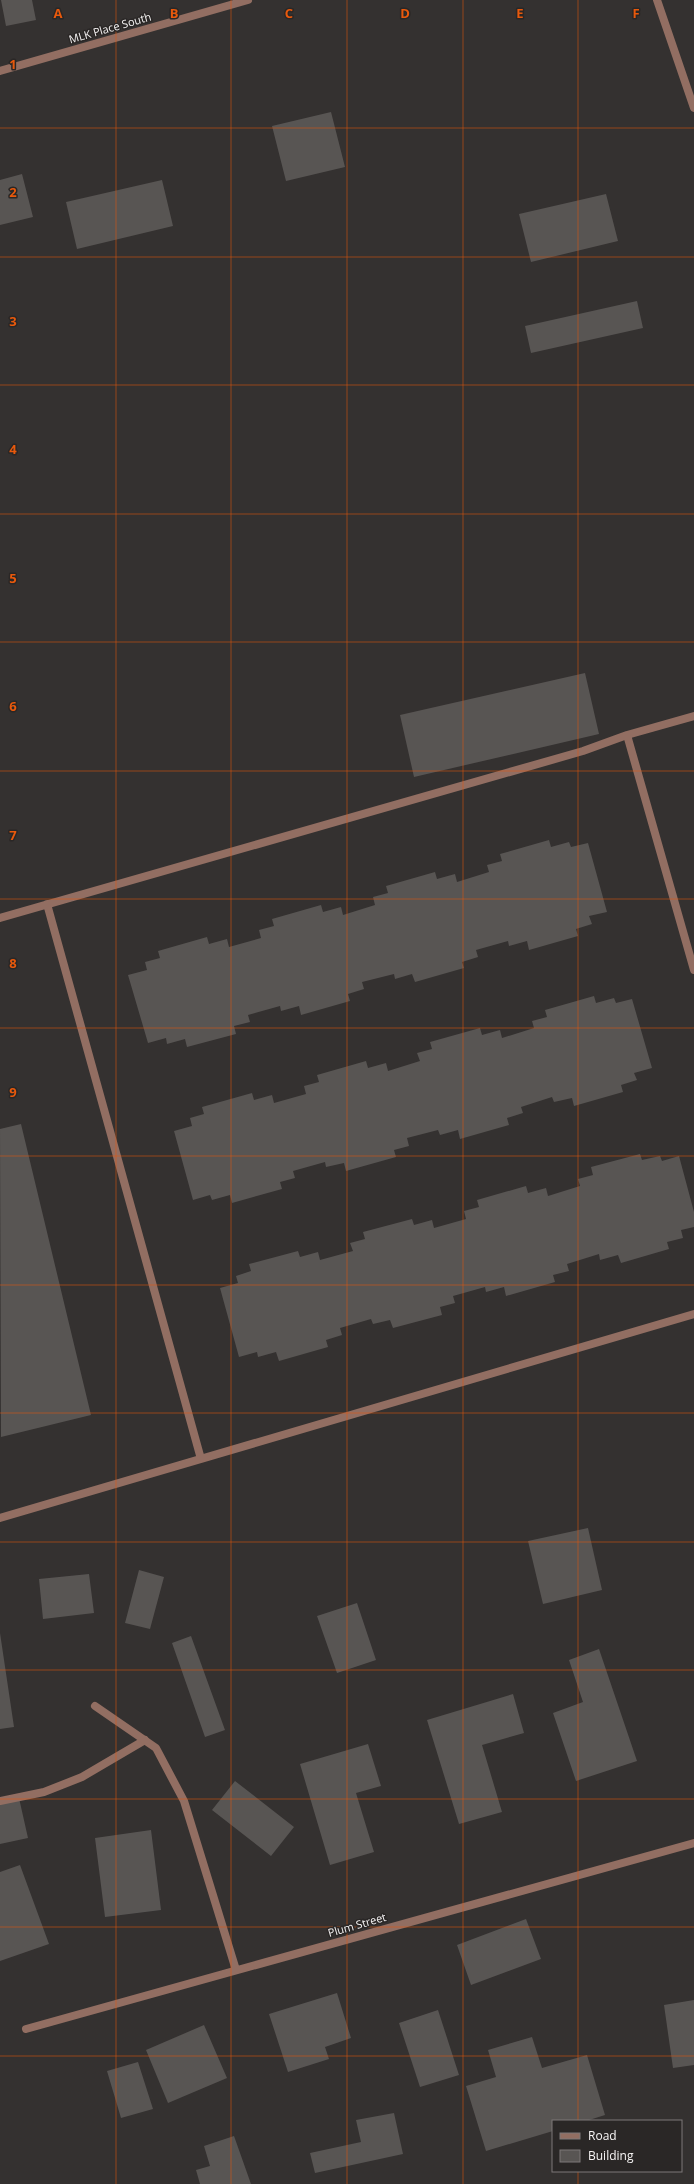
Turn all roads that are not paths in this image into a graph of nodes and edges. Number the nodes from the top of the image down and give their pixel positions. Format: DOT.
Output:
graph roads {
  1 [pos="248,0"];
  2 [pos="657,0"];
  3 [pos="0,71"];
  4 [pos="694,108"];
  5 [pos="694,716"];
  6 [pos="626,735"];
  7 [pos="47,904"];
  8 [pos="0,918"];
  9 [pos="694,970"];
  10 [pos="694,1314"];
  11 [pos="201,1459"];
  12 [pos="0,1518"];
  13 [pos="95,1706"];
  14 [pos="145,1740"];
  15 [pos="0,1801"];
  16 [pos="694,1843"];
  17 [pos="236,1970"];
  18 [pos="26,2029"];
  1 -- 3 [label="street, MLK Place South"];
  2 -- 4 [label="street"];
  5 -- 6 [label="street"];
  6 -- 7 [label="street"];
  6 -- 9 [label="street"];
  7 -- 8 [label="street"];
  7 -- 11 [label="street"];
  10 -- 11 [label="street"];
  11 -- 12 [label="street"];
  13 -- 14 [label="street"];
  14 -- 15 [label="street"];
  14 -- 17 [label="street"];
  16 -- 17 [label="street, Plum Street"];
  17 -- 18 [label="street, Plum Street"];
}
